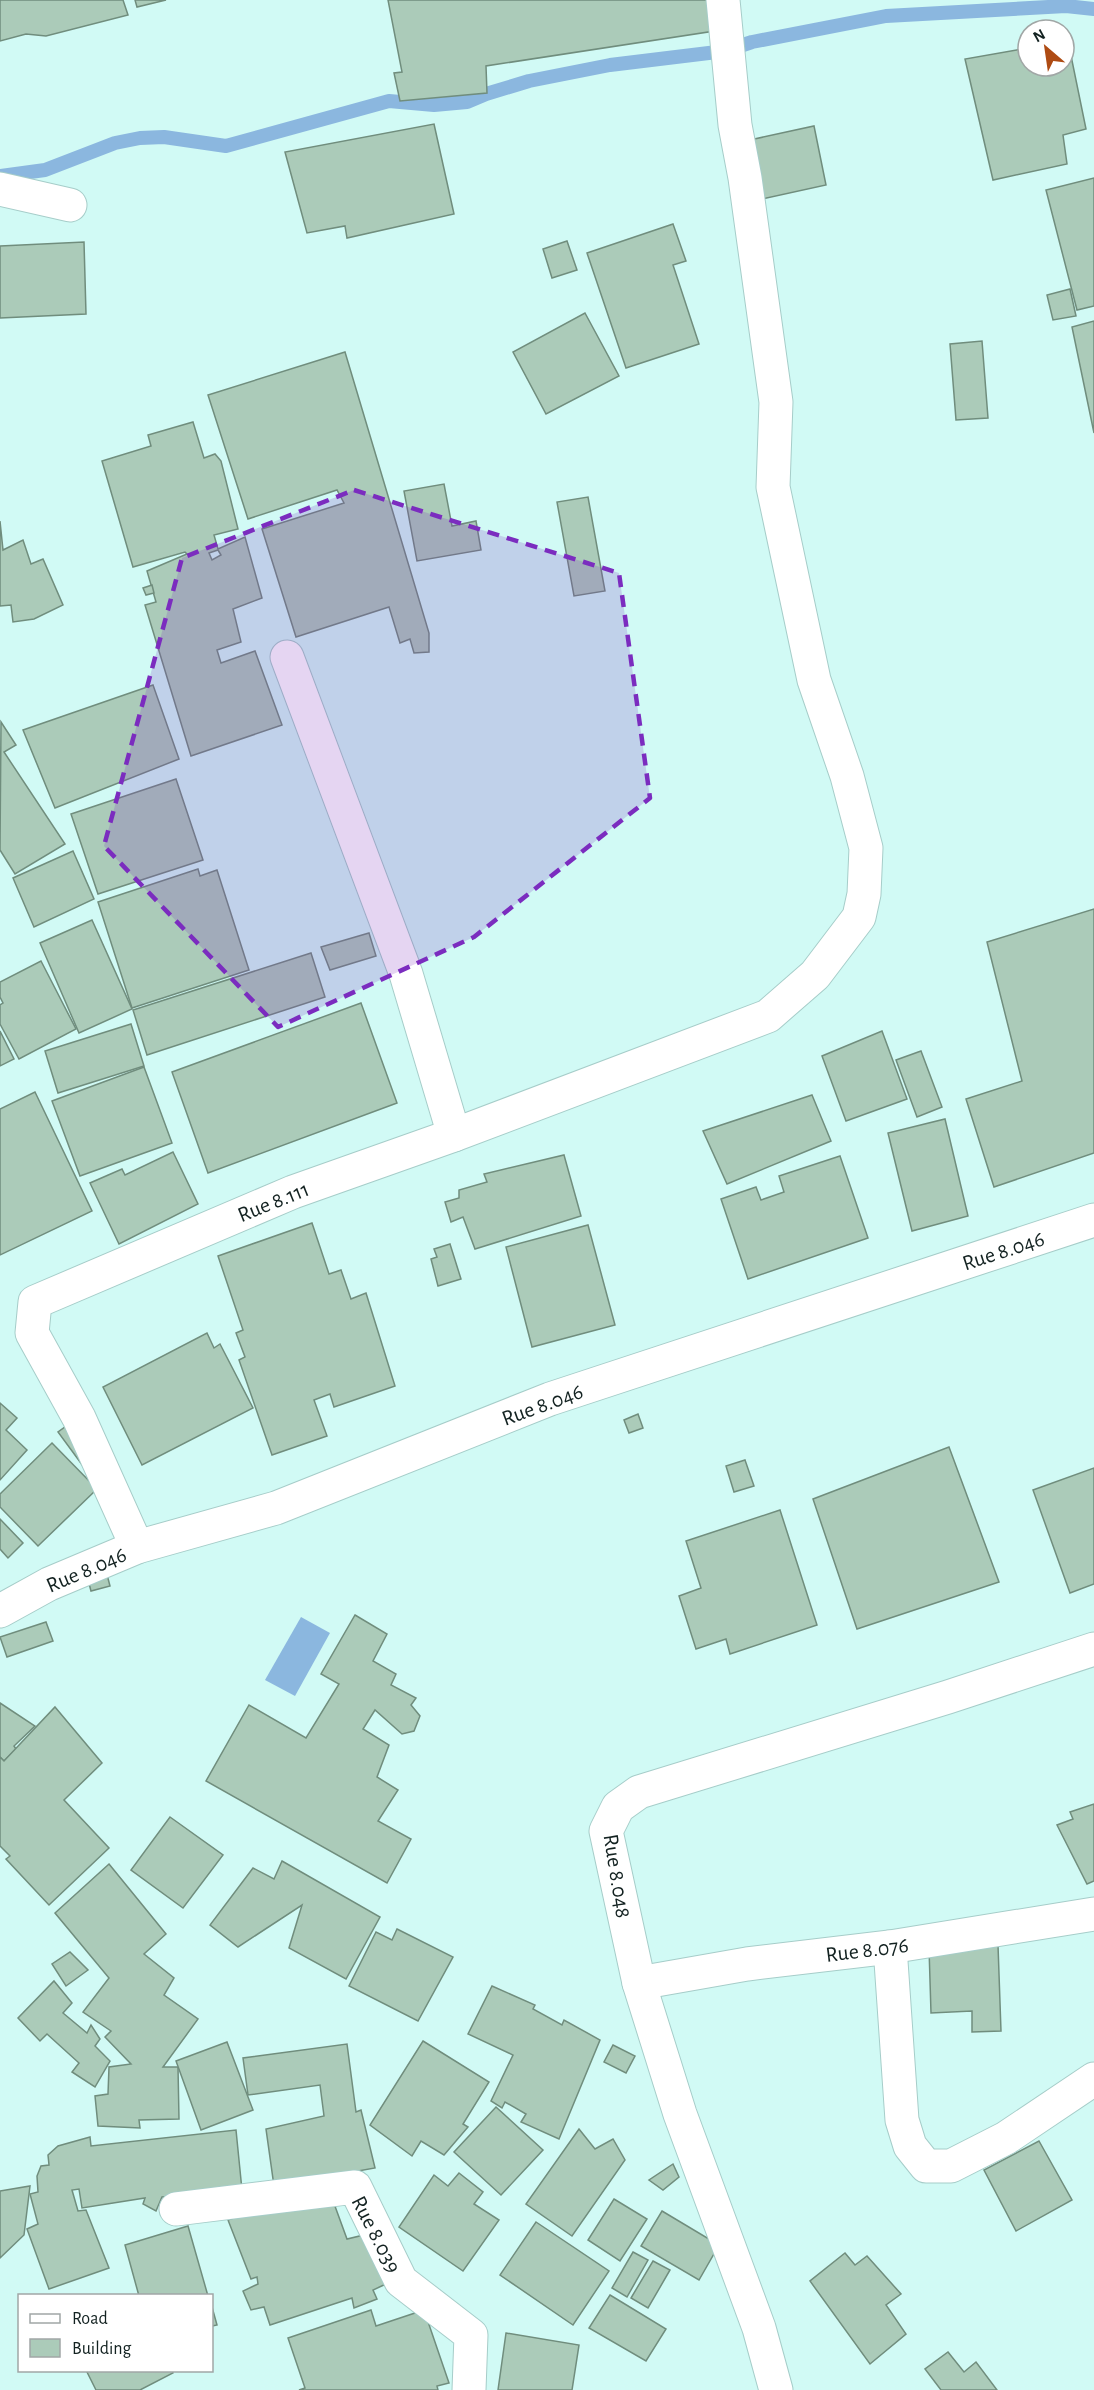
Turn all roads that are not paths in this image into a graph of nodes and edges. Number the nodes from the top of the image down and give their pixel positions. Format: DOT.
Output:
graph roads {
  1 [pos="723,0"];
  2 [pos="0,189"];
  3 [pos="70,205"];
  4 [pos="287,657"];
  5 [pos="454,1135"];
  6 [pos="1094,1220"];
  7 [pos="137,1547"];
  8 [pos="0,1611"];
  9 [pos="1094,1649"];
  10 [pos="1094,1914"];
  11 [pos="890,1947"];
  12 [pos="639,1983"];
  13 [pos="1094,2079"];
  14 [pos="176,2209"];
  15 [pos="469,2390"];
  16 [pos="776,2390"];
  1 -- 5 [label="street, Rue 8.111"];
  2 -- 3 [label="street"];
  4 -- 5 [label="street"];
  5 -- 7 [label="street, Rue 8.111"];
  6 -- 7 [label="street, Rue 8.046"];
  7 -- 8 [label="street, Rue 8.046"];
  9 -- 12 [label="street, Rue 8.048"];
  10 -- 11 [label="street, Rue 8.076"];
  11 -- 12 [label="street, Rue 8.076"];
  11 -- 13 [label="street"];
  12 -- 16 [label="street, Rue 8.048"];
  14 -- 15 [label="street, Rue 8.039"];
}
